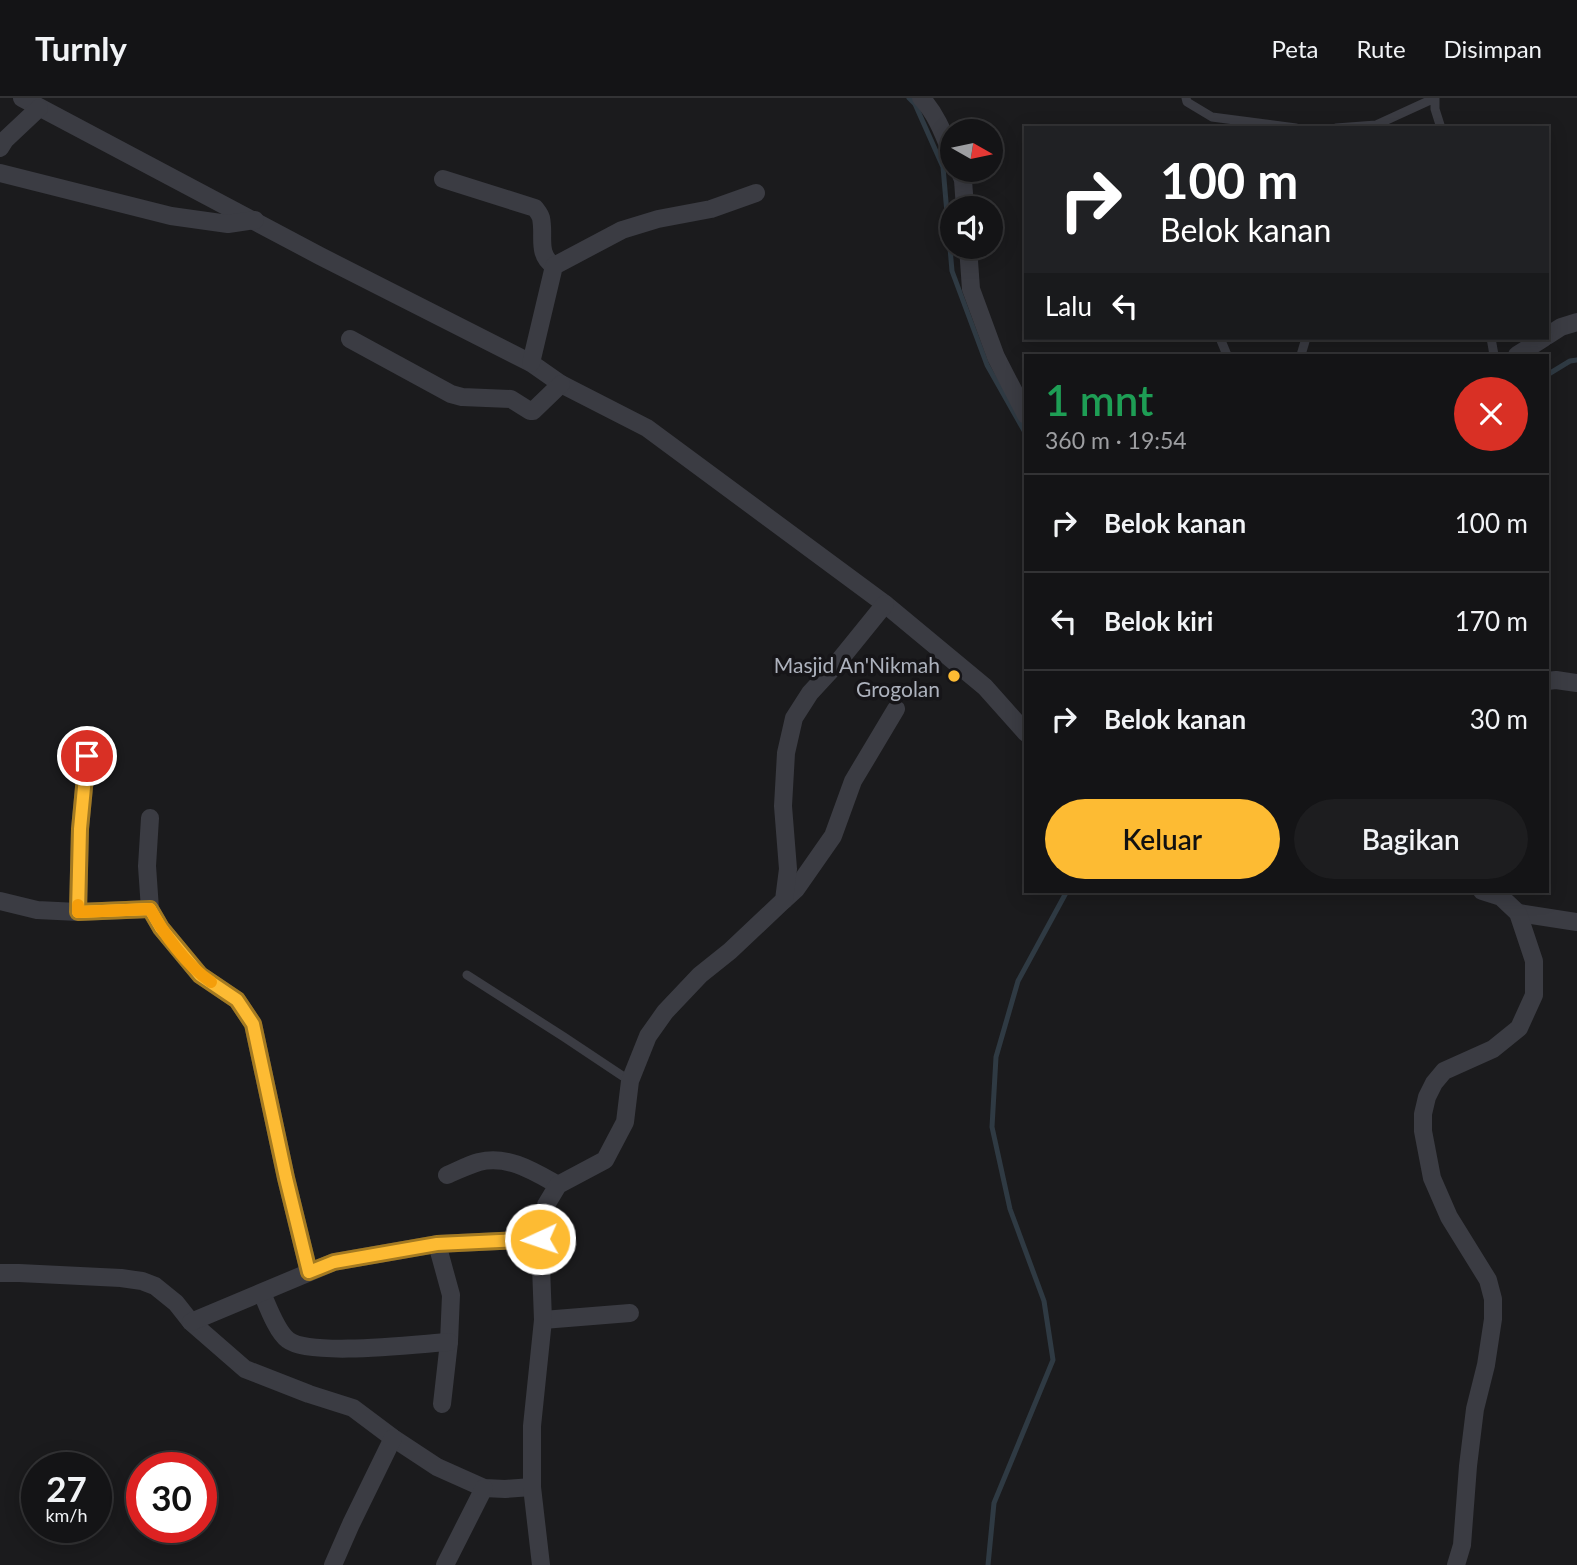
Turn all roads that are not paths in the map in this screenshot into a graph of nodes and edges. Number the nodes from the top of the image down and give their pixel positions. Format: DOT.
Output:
graph roads {
  1 [pos="22,98"];
  2 [pos="921,98"];
  3 [pos="1186,98"];
  4 [pos="1435,98"];
  5 [pos="39,108"];
  6 [pos="1435,109"];
  7 [pos="940,126"];
  8 [pos="1281,126"];
  9 [pos="1363,126"];
  10 [pos="1434,126"];
  11 [pos="1440,126"];
  12 [pos="0,148"];
  13 [pos="0,173"];
  14 [pos="443,179"];
  15 [pos="756,193"];
  16 [pos="255,220"];
  17 [pos="969,259"];
  18 [pos="554,266"];
  19 [pos="1577,322"];
  20 [pos="1549,335"];
  21 [pos="350,340"];
  22 [pos="1541,340"];
  23 [pos="1519,354"];
  24 [pos="531,363"];
  25 [pos="561,384"];
  26 [pos="1024,411"];
  27 [pos="885,604"];
  28 [pos="1549,681"];
  29 [pos="1577,683"];
  30 [pos="896,709"];
  31 [pos="1024,731"];
  32 [pos="87,756"];
  33 [pos="150,818"];
  34 [pos="1489,893"];
  35 [pos="0,901"];
  36 [pos="784,901"];
  37 [pos="150,909"];
  38 [pos="78,912"];
  39 [pos="1518,913"];
  40 [pos="1577,922"];
  41 [pos="467,975"];
  42 [pos="630,1081"];
  43 [pos="447,1175"];
  44 [pos="558,1185"];
  45 [pos="540,1239"];
  46 [pos="437,1244"];
  47 [pos="309,1272"];
  48 [pos="0,1273"];
  49 [pos="262,1293"];
  50 [pos="630,1313"];
  51 [pos="543,1320"];
  52 [pos="191,1322"];
  53 [pos="449,1342"];
  54 [pos="442,1404"];
  55 [pos="393,1438"];
  56 [pos="484,1488"];
  57 [pos="532,1488"];
  58 [pos="333,1565"];
  59 [pos="445,1565"];
  60 [pos="541,1565"];
  61 [pos="1456,1565"];
  1 -- 5 [label="street"];
  2 -- 7 [label="street"];
  3 -- 8 [label="lane"];
  4 -- 6 [label="lane"];
  4 -- 9 [label="lane"];
  5 -- 12 [label="street"];
  5 -- 16 [label="street"];
  6 -- 10 [label="lane"];
  6 -- 11 [label="lane"];
  13 -- 16 [label="street"];
  14 -- 18 [label="street"];
  15 -- 18 [label="street"];
  16 -- 24 [label="street"];
  17 -- 26 [label="street"];
  18 -- 24 [label="street"];
  19 -- 20 [label="street"];
  21 -- 25 [label="street"];
  22 -- 23 [label="street"];
  24 -- 25 [label="street"];
  25 -- 27 [label="street"];
  27 -- 31 [label="street"];
  27 -- 36 [label="street"];
  28 -- 29 [label="street"];
  30 -- 36 [label="street"];
  32 -- 38 [label="street"];
  33 -- 37 [label="street"];
  34 -- 39 [label="street"];
  35 -- 38 [label="street"];
  36 -- 42 [label="street"];
  37 -- 38 [label="street"];
  37 -- 47 [label="street"];
  39 -- 40 [label="street"];
  39 -- 61 [label="street"];
  41 -- 42 [label="lane"];
  42 -- 44 [label="street"];
  43 -- 44 [label="street"];
  44 -- 45 [label="street"];
  45 -- 46 [label="street"];
  45 -- 51 [label="street"];
  46 -- 47 [label="street"];
  46 -- 53 [label="street"];
  47 -- 49 [label="street"];
  48 -- 52 [label="street"];
  49 -- 52 [label="street"];
  49 -- 53 [label="street"];
  50 -- 51 [label="street"];
  51 -- 57 [label="street"];
  52 -- 55 [label="street"];
  53 -- 54 [label="street"];
  55 -- 56 [label="street"];
  55 -- 58 [label="street"];
  56 -- 57 [label="street"];
  56 -- 59 [label="street"];
  57 -- 60 [label="street"];
}
